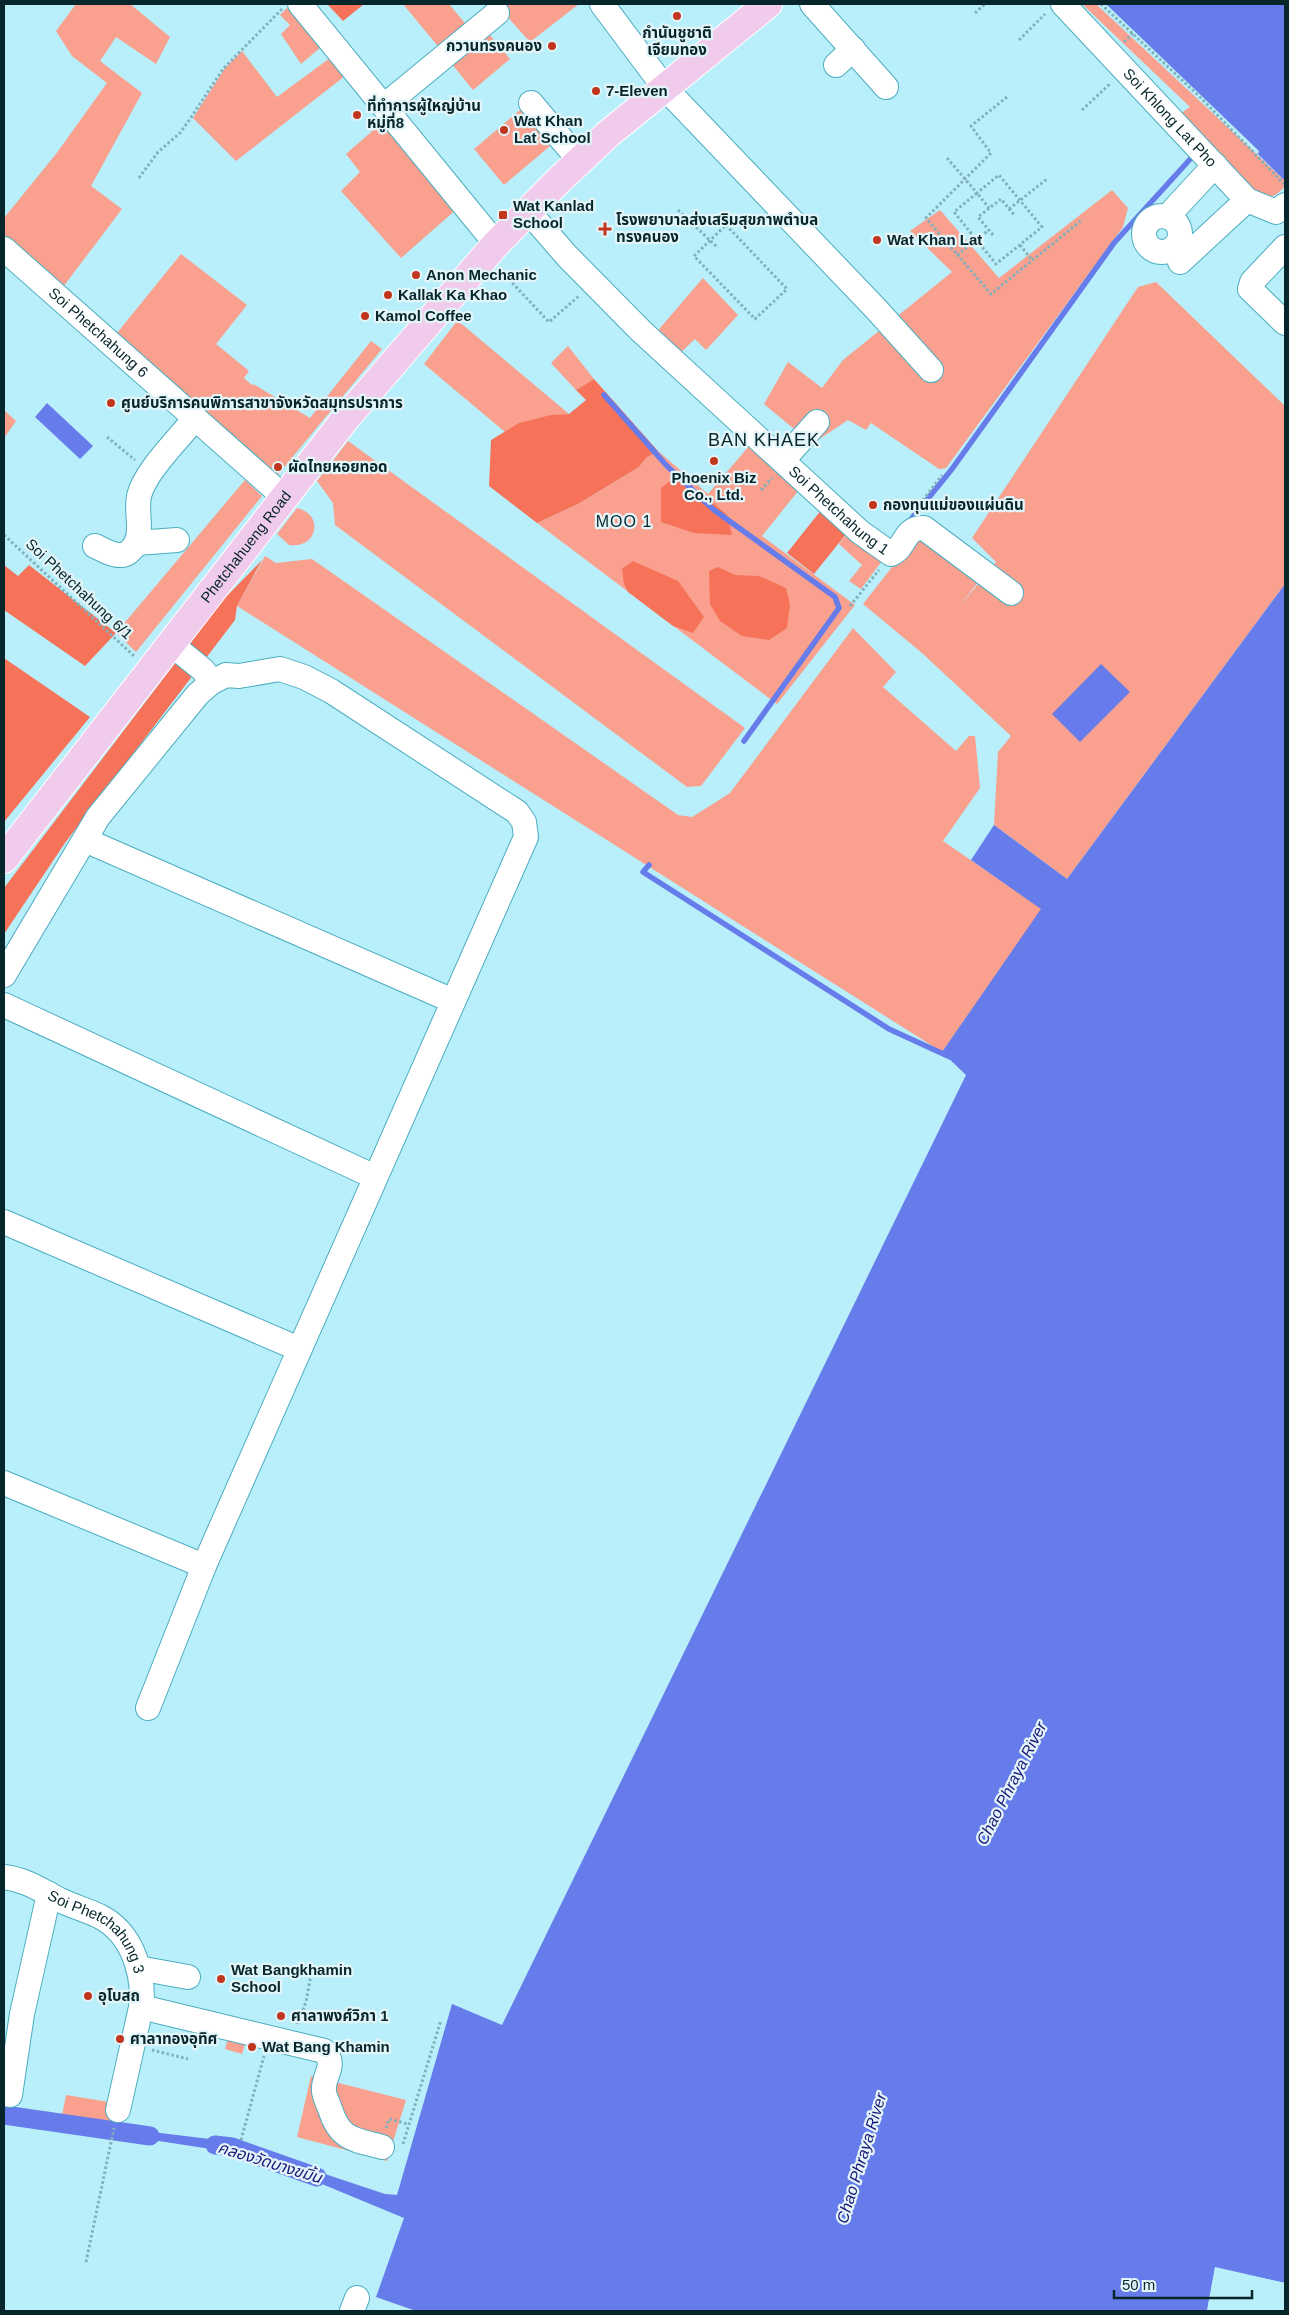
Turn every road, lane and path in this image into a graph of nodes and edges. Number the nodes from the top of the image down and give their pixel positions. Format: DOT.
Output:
graph roads {
  1 [pos="288,4"];
  2 [pos="300,4"];
  3 [pos="602,4"];
  4 [pos="768,4"];
  5 [pos="812,4"];
  6 [pos="985,4"];
  7 [pos="1101,4"];
  8 [pos="1057,7"];
  9 [pos="497,13"];
  10 [pos="975,13"];
  11 [pos="1019,40"];
  12 [pos="1126,70"];
  13 [pos="664,87"];
  14 [pos="886,87"];
  15 [pos="1007,97"];
  16 [pos="530,103"];
  17 [pos="384,106"];
  18 [pos="1082,110"];
  19 [pos="947,158"];
  20 [pos="580,161"];
  21 [pos="1215,165"];
  22 [pos="139,178"];
  23 [pos="1047,179"];
  24 [pos="966,180"];
  25 [pos="977,192"];
  26 [pos="1020,200"];
  27 [pos="1247,200"];
  28 [pos="1282,207"];
  29 [pos="989,208"];
  30 [pos="1009,209"];
  31 [pos="678,210"];
  32 [pos="528,211"];
  33 [pos="1015,216"];
  34 [pos="1167,217"];
  35 [pos="1082,219"];
  36 [pos="989,230"];
  37 [pos="993,235"];
  38 [pos="976,239"];
  39 [pos="711,240"];
  40 [pos="1020,245"];
  41 [pos="1285,247"];
  42 [pos="718,248"];
  43 [pos="4,249"];
  44 [pos="958,255"];
  45 [pos="498,256"];
  46 [pos="1032,260"];
  47 [pos="1180,262"];
  48 [pos="594,283"];
  49 [pos="1285,323"];
  50 [pos="931,370"];
  51 [pos="195,418"];
  52 [pos="817,422"];
  53 [pos="107,437"];
  54 [pos="782,460"];
  55 [pos="151,474"];
  56 [pos="942,475"];
  57 [pos="284,497"];
  58 [pos="912,515"];
  59 [pos="4,535"];
  60 [pos="177,540"];
  61 [pos="137,543"];
  62 [pos="95,546"];
  63 [pos="892,554"];
  64 [pos="1011,593"];
  65 [pos="850,606"];
  66 [pos="171,644"];
  67 [pos="139,660"];
  68 [pos="212,682"];
  69 [pos="85,840"];
  70 [pos="4,859"];
  71 [pos="4,975"];
  72 [pos="453,1001"];
  73 [pos="4,1005"];
  74 [pos="375,1177"];
  75 [pos="4,1222"];
  76 [pos="299,1349"];
  77 [pos="4,1482"];
  78 [pos="204,1566"];
  79 [pos="148,1708"];
  80 [pos="4,1878"];
  81 [pos="49,1894"];
  82 [pos="138,1968"];
  83 [pos="310,1974"];
  84 [pos="188,1977"];
  85 [pos="141,2007"];
  86 [pos="441,2020"];
  87 [pos="280,2040"];
  88 [pos="132,2046"];
  89 [pos="188,2060"];
  90 [pos="10,2095"];
  91 [pos="118,2110"];
  92 [pos="112,2139"];
  93 [pos="241,2140"];
  94 [pos="392,2147"];
  95 [pos="86,2262"];
  1 -- 22 [label="path"];
  2 -- 17 [label="street"];
  3 -- 13 [label="street"];
  4 -- 13 [label="main road, Phetchahueng Road"];
  5 -- 14 [label="street"];
  6 -- 10 [label="path"];
  7 -- 28 [label="path"];
  8 -- 11 [label="path"];
  8 -- 12 [label="street, Soi Khlong Lat Pho"];
  9 -- 17 [label="street"];
  12 -- 18 [label="path"];
  12 -- 21 [label="street, Soi Khlong Lat Pho"];
  13 -- 20 [label="main road, Phetchahueng Road"];
  13 -- 50 [label="street"];
  15 -- 24 [label="path"];
  16 -- 20 [label="street"];
  17 -- 45 [label="street"];
  19 -- 24 [label="path"];
  20 -- 32 [label="main road, Phetchahueng Road"];
  21 -- 27 [label="street, Soi Khlong Lat Pho"];
  21 -- 34 [label="street"];
  23 -- 26 [label="path"];
  24 -- 25 [label="path"];
  24 -- 44 [label="path"];
  25 -- 26 [label="path"];
  25 -- 29 [label="path"];
  25 -- 38 [label="path"];
  26 -- 30 [label="path"];
  26 -- 40 [label="path"];
  27 -- 28 [label="street, Soi Khlong Lat Pho"];
  27 -- 47 [label="street"];
  29 -- 30 [label="path"];
  29 -- 36 [label="path"];
  30 -- 33 [label="path"];
  31 -- 39 [label="path"];
  32 -- 45 [label="main road, Phetchahueng Road"];
  32 -- 48 [label="street, Soi Phetchahung 1"];
  35 -- 46 [label="path"];
  36 -- 37 [label="path"];
  36 -- 38 [label="path"];
  38 -- 40 [label="path"];
  38 -- 44 [label="path"];
  39 -- 39 [label="path"];
  39 -- 42 [label="path"];
  40 -- 46 [label="path"];
  41 -- 49 [label="street"];
  43 -- 51 [label="street, Soi Phetchahung 6"];
  44 -- 46 [label="path"];
  45 -- 48 [label="path"];
  45 -- 57 [label="main road, Phetchahueng Road"];
  48 -- 54 [label="street, Soi Phetchahung 1"];
  51 -- 55 [label="street"];
  51 -- 57 [label="street, Soi Phetchahung 6"];
  52 -- 54 [label="street"];
  53 -- 55 [label="path"];
  54 -- 63 [label="street, Soi Phetchahung 1"];
  55 -- 61 [label="street"];
  56 -- 58 [label="path"];
  57 -- 66 [label="main road, Phetchahueng Road"];
  59 -- 67 [label="path, Soi Phetchahung 6/1"];
  60 -- 61 [label="street"];
  61 -- 62 [label="street"];
  63 -- 64 [label="street, Soi Phetchahung 1"];
  63 -- 65 [label="path"];
  66 -- 68 [label="street"];
  66 -- 70 [label="main road, Phetchahueng Road"];
  68 -- 69 [label="street"];
  68 -- 72 [label="street"];
  69 -- 71 [label="street"];
  69 -- 72 [label="street"];
  72 -- 74 [label="street"];
  73 -- 74 [label="street"];
  74 -- 76 [label="street"];
  75 -- 76 [label="street"];
  76 -- 78 [label="street"];
  77 -- 78 [label="street"];
  78 -- 79 [label="street"];
  80 -- 81 [label="street, Soi Phetchahung 3"];
  81 -- 82 [label="street, Soi Phetchahung 3"];
  81 -- 90 [label="street"];
  82 -- 84 [label="street"];
  82 -- 85 [label="street, Soi Phetchahung 3"];
  83 -- 87 [label="path"];
  85 -- 87 [label="street"];
  85 -- 88 [label="street, Soi Phetchahung 3"];
  86 -- 94 [label="path"];
  87 -- 93 [label="path"];
  87 -- 94 [label="street"];
  88 -- 89 [label="path"];
  88 -- 91 [label="street, Soi Phetchahung 3"];
  92 -- 95 [label="path"];
}
